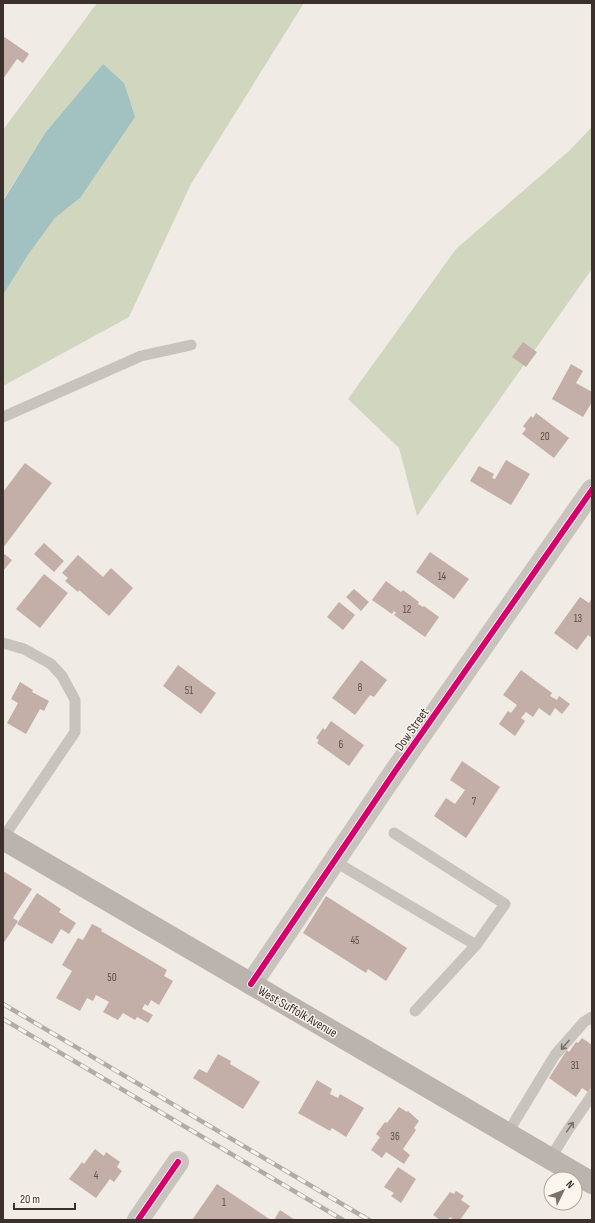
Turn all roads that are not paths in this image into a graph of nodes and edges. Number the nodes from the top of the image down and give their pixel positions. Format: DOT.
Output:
graph roads {
  1 [pos="190,345"];
  2 [pos="3,417"];
  3 [pos="592,490"];
  4 [pos="3,643"];
  5 [pos="394,833"];
  6 [pos="3,839"];
  7 [pos="334,860"];
  8 [pos="476,945"];
  9 [pos="251,984"];
  10 [pos="415,1011"];
  11 [pos="592,1017"];
  12 [pos="592,1096"];
  13 [pos="507,1134"];
  14 [pos="550,1159"];
  15 [pos="178,1162"];
  16 [pos="592,1183"];
  17 [pos="138,1220"];
  1 -- 2 [label="lane"];
  3 -- 7 [label="street, Dow Street"];
  4 -- 6 [label="lane"];
  5 -- 8 [label="lane"];
  6 -- 9 [label="main road, West Suffolk Avenue"];
  7 -- 8 [label="lane"];
  7 -- 9 [label="street, Dow Street"];
  8 -- 10 [label="lane"];
  9 -- 13 [label="main road, West Suffolk Avenue"];
  11 -- 13 [label="lane, one-way"];
  14 -- 12 [label="lane, one-way"];
  13 -- 14 [label="main road, West Suffolk Avenue"];
  14 -- 16 [label="main road, West Suffolk Avenue"];
  15 -- 17 [label="street"];
}
